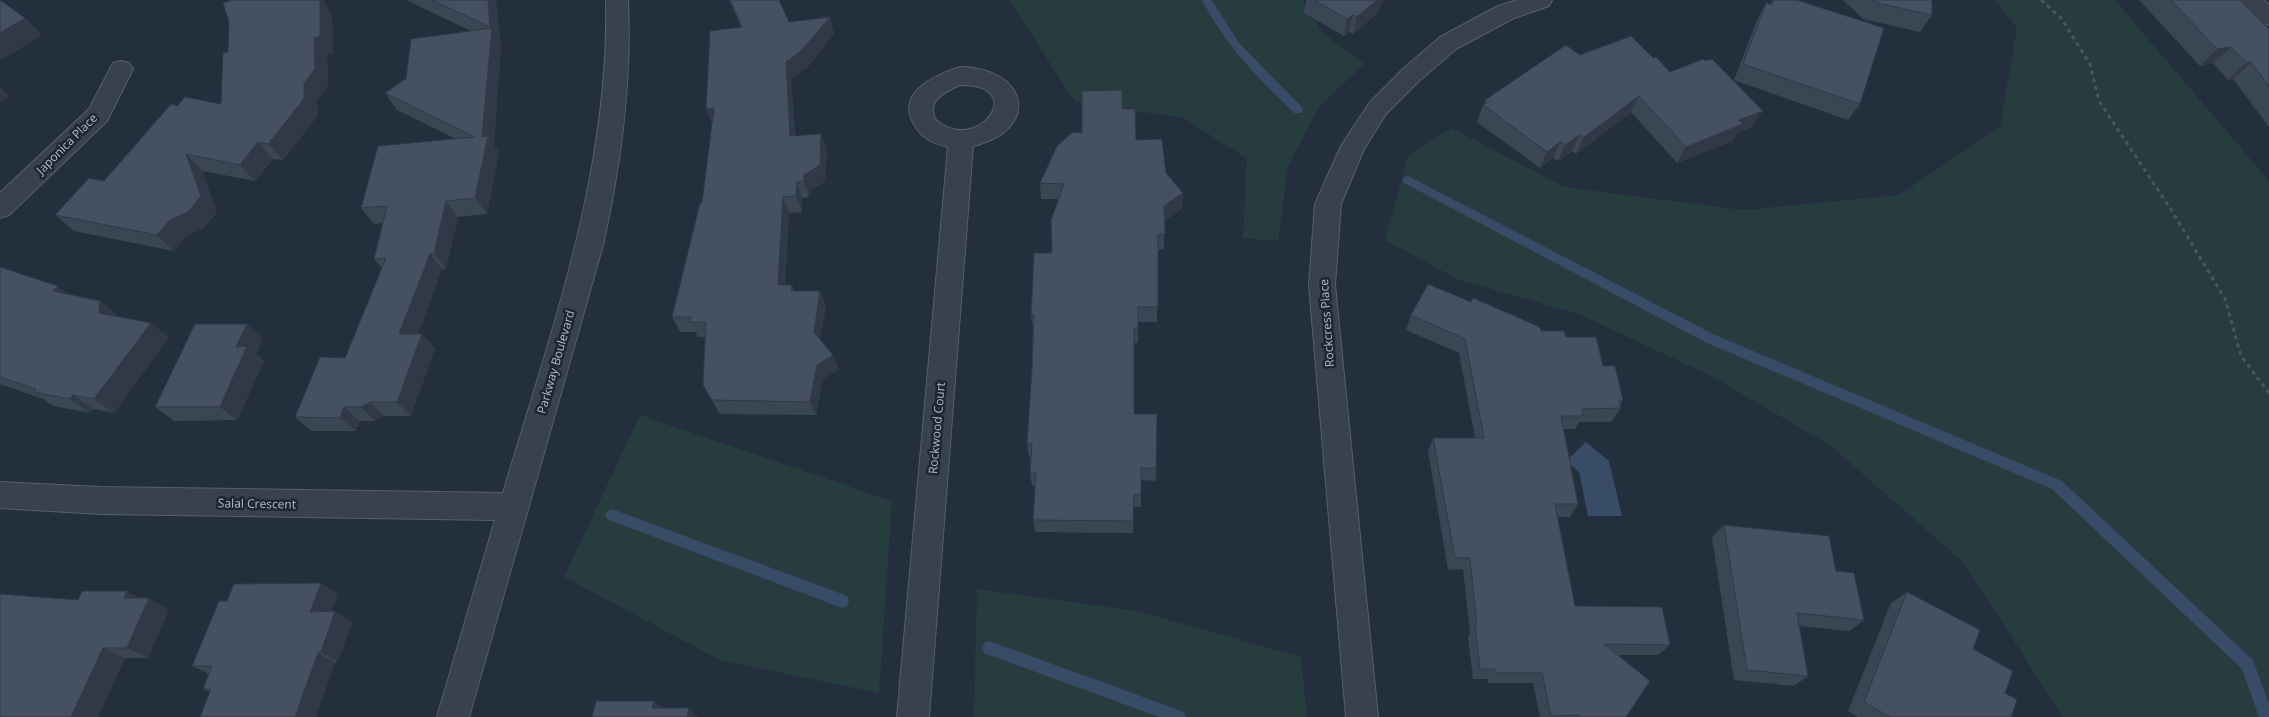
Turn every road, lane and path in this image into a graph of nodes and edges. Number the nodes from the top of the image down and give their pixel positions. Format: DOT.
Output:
graph roads {
  1 [pos="617,0"];
  2 [pos="1541,0"];
  3 [pos="2041,0"];
  4 [pos="2249,0"];
  5 [pos="2269,17"];
  6 [pos="121,69"];
  7 [pos="961,138"];
  8 [pos="0,208"];
  9 [pos="2269,393"];
  10 [pos="0,495"];
  11 [pos="513,507"];
  12 [pos="453,717"];
  13 [pos="913,717"];
  14 [pos="1362,717"];
  1 -- 11 [label="street, Parkway Boulevard"];
  2 -- 14 [label="street, Rockcress Place"];
  3 -- 9 [label="path"];
  4 -- 5 [label="street"];
  6 -- 8 [label="street, Japonica Place"];
  7 -- 13 [label="street, Rockwood Court"];
  10 -- 11 [label="street, Salal Crescent"];
  11 -- 12 [label="street, Parkway Boulevard"];
}
